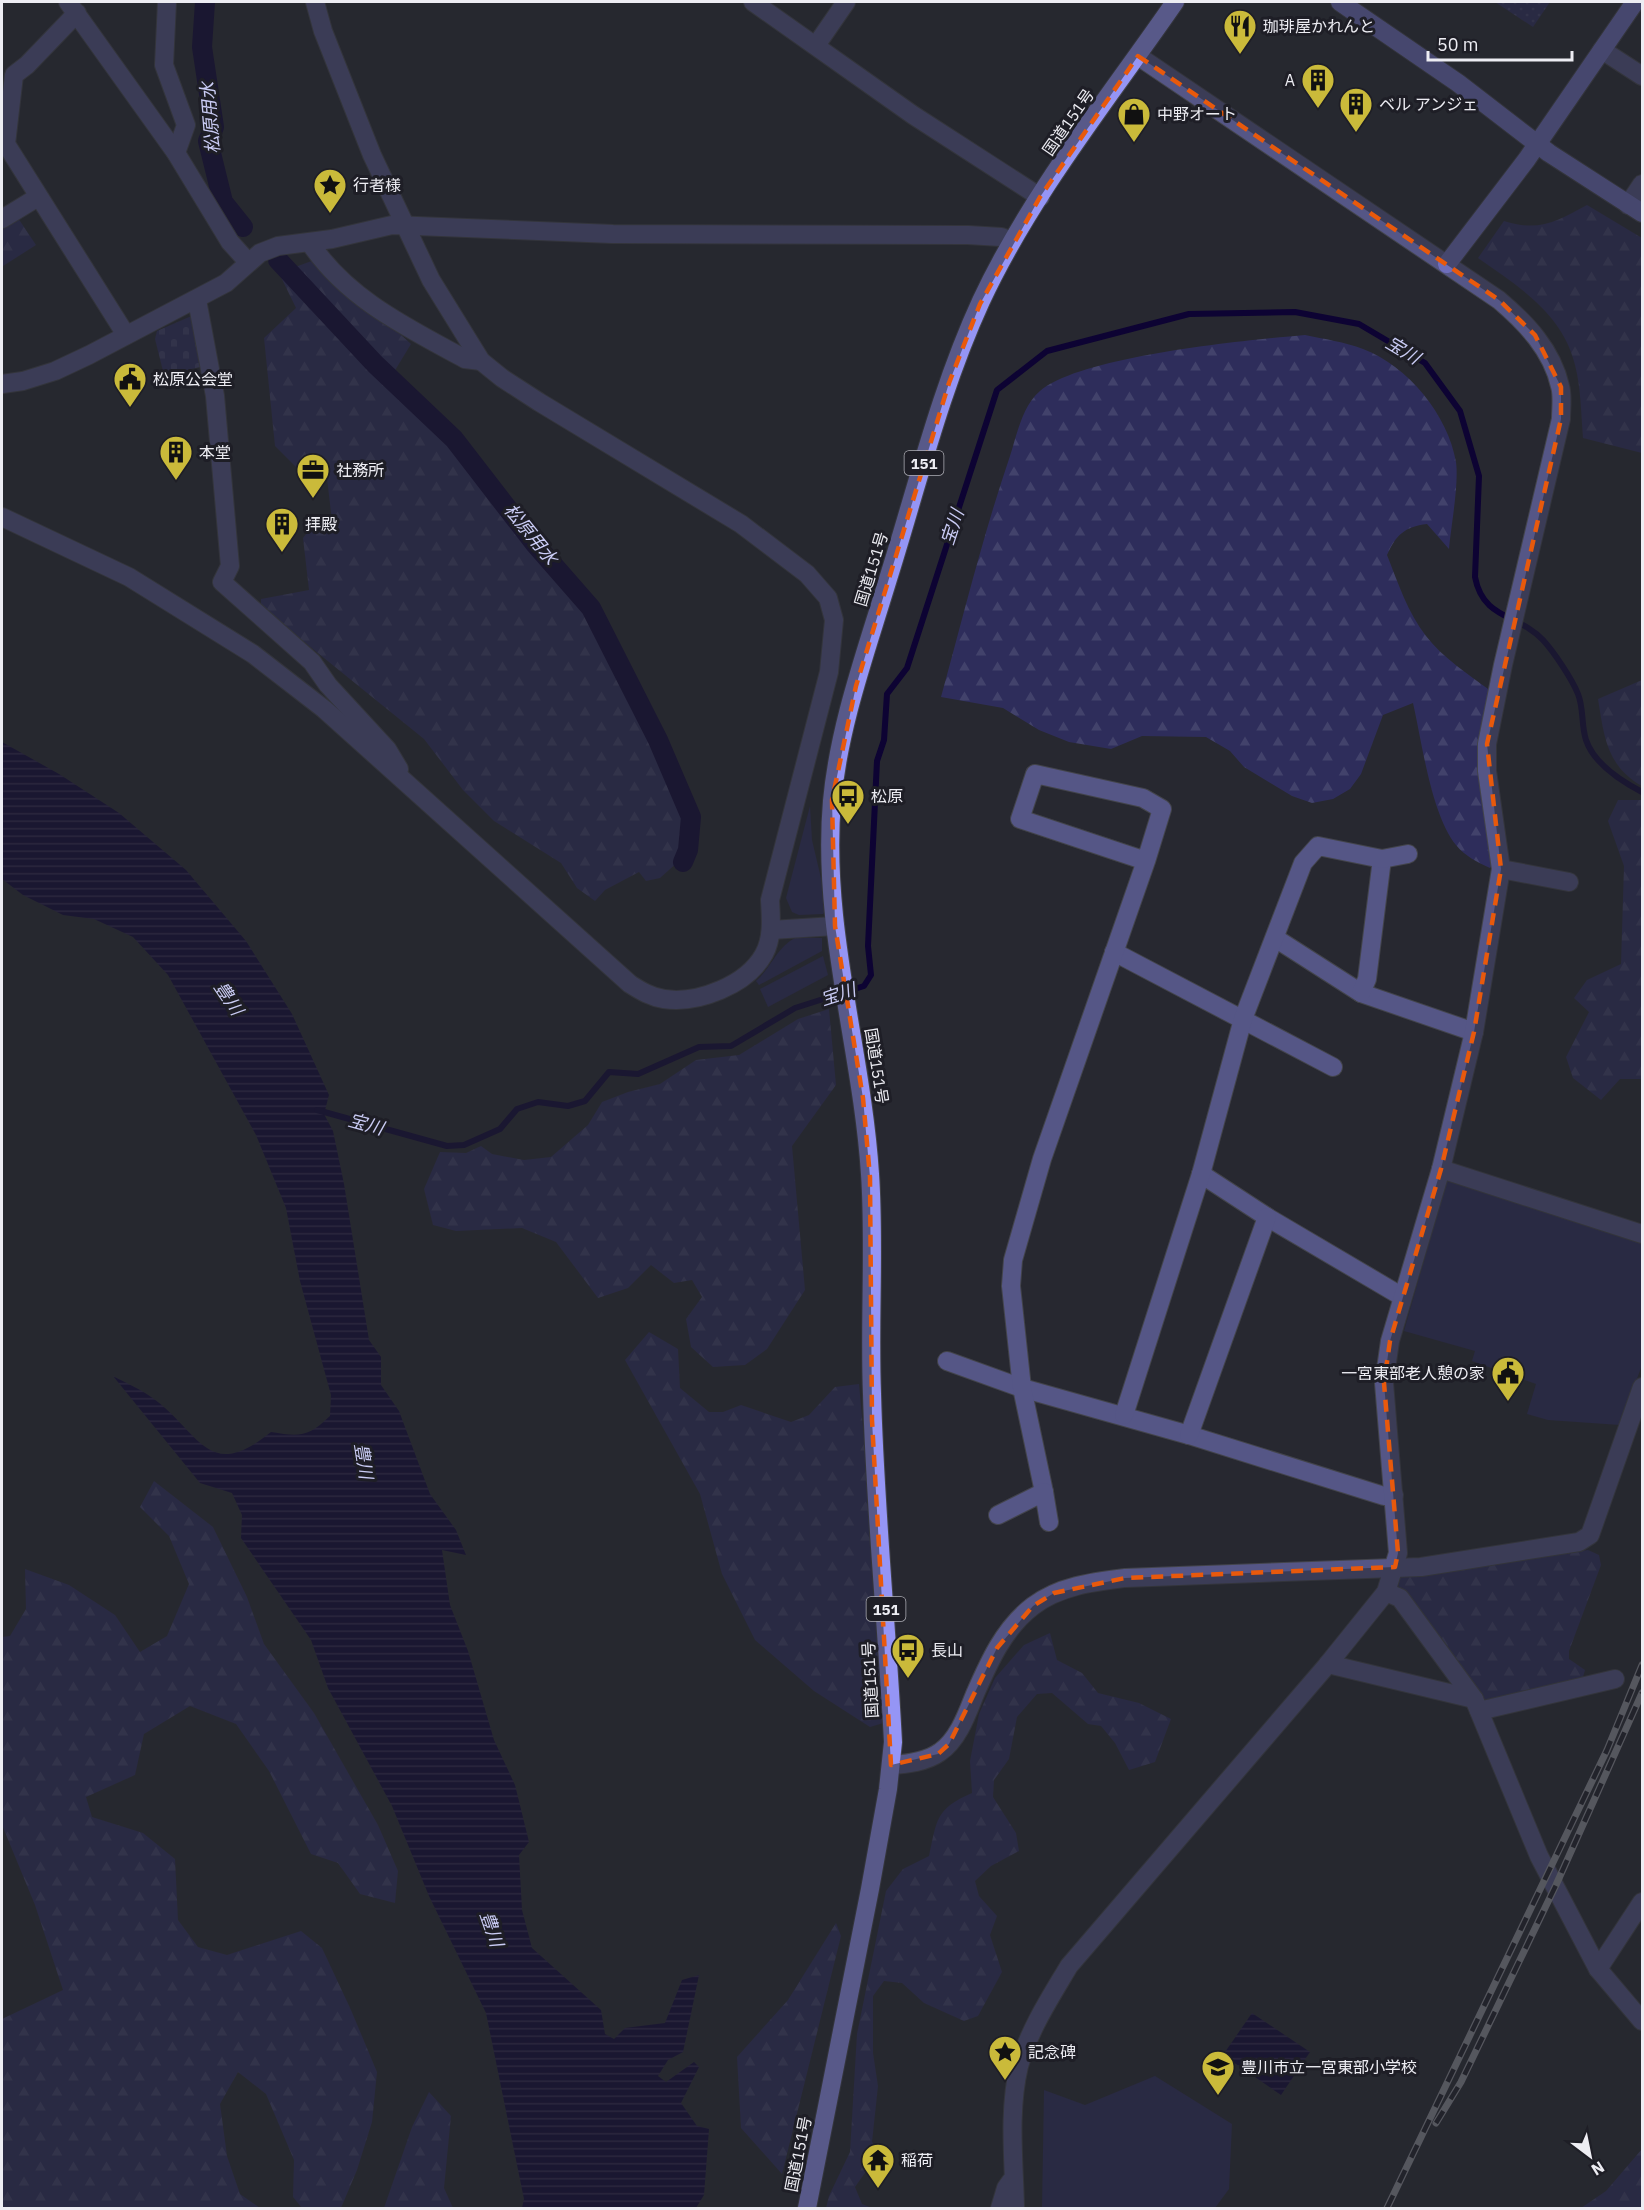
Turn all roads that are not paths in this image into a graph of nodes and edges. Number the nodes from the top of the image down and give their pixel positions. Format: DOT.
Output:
graph roads {
  1 [pos="167,2"];
  2 [pos="315,2"];
  3 [pos="753,2"];
  4 [pos="846,2"];
  5 [pos="1175,2"];
  6 [pos="1340,2"];
  7 [pos="1635,2"];
  8 [pos="73,7"];
  9 [pos="817,44"];
  10 [pos="1602,50"];
  11 [pos="1138,56"];
  12 [pos="1642,76"];
  13 [pos="8,78"];
  14 [pos="1537,144"];
  15 [pos="176,153"];
  16 [pos="1642,184"];
  17 [pos="38,196"];
  18 [pos="1040,197"];
  19 [pos="1635,209"];
  20 [pos="2,219"];
  21 [pos="405,225"];
  22 [pos="1012,241"];
  23 [pos="310,243"];
  24 [pos="248,262"];
  25 [pos="1447,264"];
  26 [pos="197,300"];
  27 [pos="126,335"];
  28 [pos="481,361"];
  29 [pos="2,384"];
  30 [pos="2,518"];
  31 [pos="402,779"];
  32 [pos="1408,854"];
  33 [pos="1382,859"];
  34 [pos="1146,861"];
  35 [pos="1501,869"];
  36 [pos="1569,882"];
  37 [pos="835,927"];
  38 [pos="771,930"];
  39 [pos="1275,938"];
  40 [pos="1114,952"];
  41 [pos="1361,993"];
  42 [pos="1243,1019"];
  43 [pos="1474,1032"];
  44 [pos="1333,1068"];
  45 [pos="1441,1169"];
  46 [pos="1202,1174"];
  47 [pos="1267,1217"];
  48 [pos="1642,1234"];
  49 [pos="1401,1296"];
  50 [pos="947,1361"];
  51 [pos="1642,1387"];
  52 [pos="1022,1388"];
  53 [pos="1124,1415"];
  54 [pos="1189,1435"];
  55 [pos="1044,1492"];
  56 [pos="1394,1495"];
  57 [pos="998,1515"];
  58 [pos="1049,1522"];
  59 [pos="1395,1567"];
  60 [pos="1386,1592"];
  61 [pos="1328,1665"];
  62 [pos="1615,1679"];
  63 [pos="1477,1705"];
  64 [pos="891,1765"];
  65 [pos="1642,1902"];
  66 [pos="1598,1969"];
  67 [pos="1642,2021"];
  68 [pos="1014,2177"];
  69 [pos="807,2208"];
  70 [pos="1000,2208"];
  71 [pos="1015,2208"];
  1 -- 15 [label="street"];
  2 -- 21 [label="street"];
  3 -- 9 [label="street"];
  4 -- 9 [label="street"];
  5 -- 11 [label="highway, 国道151号 / 151"];
  6 -- 14 [label="street"];
  7 -- 10 [label="street"];
  8 -- 13 [label="street"];
  8 -- 15 [label="street"];
  9 -- 18 [label="street"];
  10 -- 12 [label="street"];
  10 -- 14 [label="street"];
  11 -- 18 [label="highway, 国道151号 / 151"];
  11 -- 25 [label="street"];
  13 -- 17 [label="street"];
  14 -- 19 [label="street"];
  14 -- 25 [label="street"];
  15 -- 24 [label="street"];
  16 -- 19 [label="street"];
  17 -- 20 [label="street"];
  17 -- 27 [label="street"];
  18 -- 22 [label="highway, 国道151号 / 151"];
  21 -- 22 [label="street"];
  21 -- 23 [label="street"];
  21 -- 28 [label="street"];
  22 -- 37 [label="highway, 国道151号 / 151"];
  23 -- 24 [label="street"];
  23 -- 28 [label="street"];
  24 -- 26 [label="street"];
  25 -- 35 [label="street"];
  26 -- 27 [label="street"];
  26 -- 31 [label="street"];
  27 -- 29 [label="street"];
  28 -- 38 [label="street"];
  30 -- 31 [label="street"];
  31 -- 38 [label="street"];
  32 -- 33 [label="street"];
  33 -- 39 [label="street"];
  33 -- 41 [label="street"];
  34 -- 34 [label="street"];
  34 -- 40 [label="street"];
  35 -- 36 [label="street"];
  35 -- 43 [label="street"];
  37 -- 38 [label="street"];
  37 -- 64 [label="highway, 国道151号 / 151"];
  39 -- 41 [label="street"];
  39 -- 42 [label="street"];
  40 -- 42 [label="street"];
  40 -- 52 [label="street"];
  41 -- 43 [label="street"];
  42 -- 44 [label="street"];
  42 -- 46 [label="street"];
  43 -- 45 [label="street"];
  45 -- 48 [label="street"];
  45 -- 49 [label="street"];
  46 -- 47 [label="street"];
  46 -- 53 [label="street"];
  47 -- 49 [label="street"];
  47 -- 54 [label="street"];
  49 -- 56 [label="street"];
  50 -- 52 [label="street"];
  51 -- 59 [label="street"];
  52 -- 53 [label="street"];
  52 -- 55 [label="street"];
  53 -- 54 [label="street"];
  54 -- 56 [label="street"];
  55 -- 57 [label="street"];
  55 -- 58 [label="street"];
  56 -- 59 [label="street"];
  59 -- 60 [label="street"];
  59 -- 64 [label="street"];
  60 -- 61 [label="street"];
  60 -- 63 [label="street"];
  61 -- 63 [label="street"];
  61 -- 68 [label="street"];
  62 -- 63 [label="street"];
  63 -- 66 [label="street"];
  64 -- 69 [label="highway, 国道151号 / 151"];
  65 -- 66 [label="street"];
  66 -- 67 [label="street"];
  68 -- 70 [label="street"];
  68 -- 71 [label="street"];
}
